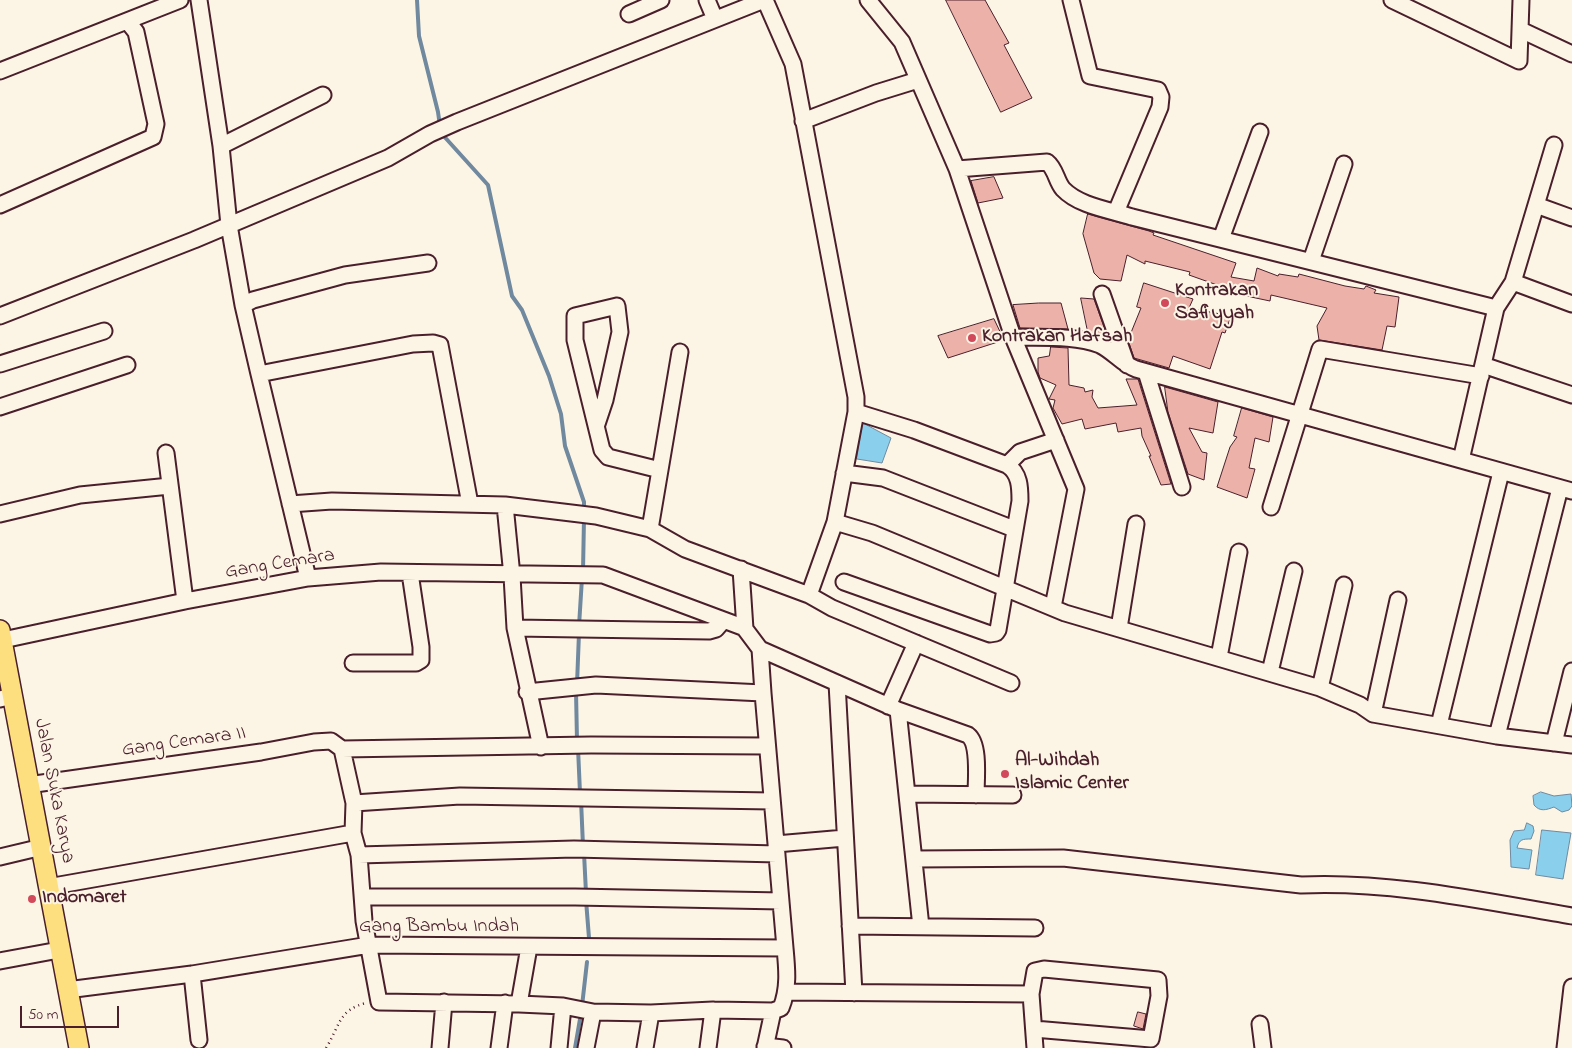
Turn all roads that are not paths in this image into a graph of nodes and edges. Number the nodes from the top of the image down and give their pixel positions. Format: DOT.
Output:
graph roads {
  1 [pos="180,0"];
  2 [pos="199,0"];
  3 [pos="661,0"];
  4 [pos="707,0"];
  5 [pos="765,0"];
  6 [pos="868,0"];
  7 [pos="1071,0"];
  8 [pos="1392,0"];
  9 [pos="1521,0"];
  10 [pos="629,14"];
  11 [pos="715,19"];
  12 [pos="128,22"];
  13 [pos="1521,30"];
  14 [pos="1572,54"];
  15 [pos="0,71"];
  16 [pos="918,80"];
  17 [pos="323,95"];
  18 [pos="803,121"];
  19 [pos="1260,132"];
  20 [pos="1554,145"];
  21 [pos="221,146"];
  22 [pos="1344,164"];
  23 [pos="957,169"];
  24 [pos="0,205"];
  25 [pos="1536,205"];
  26 [pos="1116,212"];
  27 [pos="1572,218"];
  28 [pos="228,225"];
  29 [pos="1221,239"];
  30 [pos="1311,261"];
  31 [pos="428,263"];
  32 [pos="1513,282"];
  33 [pos="1102,294"];
  34 [pos="1572,304"];
  35 [pos="243,305"];
  36 [pos="1496,308"];
  37 [pos="0,316"];
  38 [pos="104,331"];
  39 [pos="1014,337"];
  40 [pos="680,352"];
  41 [pos="0,364"];
  42 [pos="128,365"];
  43 [pos="1128,366"];
  44 [pos="1482,371"];
  45 [pos="1146,372"];
  46 [pos="259,374"];
  47 [pos="1572,395"];
  48 [pos="0,407"];
  49 [pos="856,412"];
  50 [pos="1301,415"];
  51 [pos="597,424"];
  52 [pos="1056,440"];
  53 [pos="166,453"];
  54 [pos="1461,460"];
  55 [pos="1007,465"];
  56 [pos="660,470"];
  57 [pos="1500,472"];
  58 [pos="844,473"];
  59 [pos="170,486"];
  60 [pos="1182,487"];
  61 [pos="1566,490"];
  62 [pos="290,504"];
  63 [pos="470,504"];
  64 [pos="505,505"];
  65 [pos="1271,507"];
  66 [pos="0,514"];
  67 [pos="835,522"];
  68 [pos="1136,524"];
  69 [pos="650,528"];
  70 [pos="1014,529"];
  71 [pos="1240,552"];
  72 [pos="742,569"];
  73 [pos="1294,571"];
  74 [pos="410,572"];
  75 [pos="512,576"];
  76 [pos="308,578"];
  77 [pos="844,582"];
  78 [pos="1344,585"];
  79 [pos="1006,588"];
  80 [pos="809,595"];
  81 [pos="1398,600"];
  82 [pos="185,601"];
  83 [pos="1053,607"];
  84 [pos="723,621"];
  85 [pos="514,628"];
  86 [pos="745,628"];
  87 [pos="1119,628"];
  88 [pos="1,635"];
  89 [pos="916,643"];
  90 [pos="760,649"];
  91 [pos="1219,657"];
  92 [pos="353,663"];
  93 [pos="1572,671"];
  94 [pos="1270,672"];
  95 [pos="837,683"];
  96 [pos="1011,683"];
  97 [pos="1320,688"];
  98 [pos="527,692"];
  99 [pos="763,693"];
  100 [pos="6,697"];
  101 [pos="893,708"];
  102 [pos="1373,714"];
  103 [pos="1438,725"];
  104 [pos="1497,736"];
  105 [pos="1554,743"];
  106 [pos="1572,745"];
  107 [pos="767,746"];
  108 [pos="541,747"];
  109 [pos="342,749"];
  110 [pos="28,785"];
  111 [pos="907,794"];
  112 [pos="976,794"];
  113 [pos="1013,795"];
  114 [pos="772,801"];
  115 [pos="354,803"];
  116 [pos="353,833"];
  117 [pos="845,838"];
  118 [pos="42,847"];
  119 [pos="776,849"];
  120 [pos="359,855"];
  121 [pos="0,857"];
  122 [pos="914,859"];
  123 [pos="48,887"];
  124 [pos="363,897"];
  125 [pos="781,901"];
  126 [pos="1572,916"];
  127 [pos="850,926"];
  128 [pos="921,927"];
  129 [pos="1035,928"];
  130 [pos="369,945"];
  131 [pos="529,947"];
  132 [pos="785,948"];
  133 [pos="59,950"];
  134 [pos="0,961"];
  135 [pos="192,974"];
  136 [pos="66,990"];
  137 [pos="786,992"];
  138 [pos="854,993"];
  139 [pos="1031,994"];
  140 [pos="1571,994"];
  141 [pos="444,1002"];
  142 [pos="512,1004"];
  143 [pos="578,1009"];
  144 [pos="713,1010"];
  145 [pos="772,1011"];
  146 [pos="651,1013"];
  147 [pos="1260,1024"];
  148 [pos="1034,1029"];
  149 [pos="198,1040"];
  150 [pos="1109,1042"];
  151 [pos="765,1047"];
  152 [pos="79,1048"];
  153 [pos="440,1048"];
  154 [pos="499,1048"];
  155 [pos="559,1048"];
  156 [pos="586,1048"];
  157 [pos="645,1048"];
  158 [pos="708,1048"];
  159 [pos="783,1048"];
  160 [pos="1035,1048"];
  161 [pos="1262,1048"];
  162 [pos="1565,1048"];
  1 -- 12 [label="street"];
  2 -- 21 [label="street"];
  3 -- 10 [label="street"];
  4 -- 11 [label="street"];
  5 -- 11 [label="street"];
  5 -- 18 [label="street"];
  6 -- 16 [label="street"];
  7 -- 26 [label="street"];
  8 -- 13 [label="street"];
  9 -- 13 [label="street"];
  11 -- 28 [label="street"];
  12 -- 15 [label="street"];
  12 -- 24 [label="street"];
  13 -- 14 [label="street"];
  16 -- 18 [label="street"];
  16 -- 23 [label="street"];
  17 -- 21 [label="street"];
  18 -- 49 [label="street"];
  19 -- 29 [label="street"];
  20 -- 25 [label="street"];
  21 -- 28 [label="street"];
  22 -- 30 [label="street"];
  23 -- 26 [label="street"];
  23 -- 39 [label="street"];
  25 -- 27 [label="street"];
  25 -- 32 [label="street"];
  26 -- 29 [label="street"];
  28 -- 35 [label="street"];
  28 -- 37 [label="street"];
  29 -- 30 [label="street"];
  30 -- 36 [label="street"];
  31 -- 35 [label="street"];
  32 -- 34 [label="street"];
  32 -- 36 [label="street"];
  33 -- 43 [label="street"];
  35 -- 46 [label="street"];
  36 -- 44 [label="street"];
  38 -- 41 [label="street"];
  39 -- 43 [label="street"];
  39 -- 52 [label="street"];
  40 -- 56 [label="street"];
  42 -- 48 [label="street"];
  43 -- 45 [label="street"];
  44 -- 47 [label="street"];
  44 -- 50 [label="street"];
  44 -- 54 [label="street"];
  45 -- 50 [label="street"];
  45 -- 60 [label="street"];
  46 -- 62 [label="street"];
  46 -- 63 [label="street"];
  49 -- 55 [label="street"];
  49 -- 58 [label="street"];
  50 -- 54 [label="street"];
  50 -- 65 [label="street"];
  51 -- 51 [label="street"];
  51 -- 56 [label="street"];
  52 -- 55 [label="street"];
  52 -- 83 [label="street"];
  53 -- 59 [label="street"];
  54 -- 57 [label="street"];
  55 -- 70 [label="street"];
  56 -- 69 [label="street"];
  57 -- 61 [label="street"];
  57 -- 103 [label="street"];
  58 -- 67 [label="street"];
  58 -- 70 [label="street"];
  59 -- 66 [label="street"];
  59 -- 82 [label="street"];
  61 -- 104 [label="street"];
  62 -- 63 [label="street"];
  62 -- 76 [label="street"];
  63 -- 64 [label="street"];
  64 -- 69 [label="street"];
  64 -- 75 [label="street"];
  67 -- 79 [label="street"];
  67 -- 80 [label="street"];
  68 -- 87 [label="street"];
  69 -- 72 [label="street"];
  70 -- 79 [label="street"];
  71 -- 91 [label="street"];
  72 -- 80 [label="street"];
  72 -- 86 [label="street"];
  73 -- 94 [label="street"];
  74 -- 75 [label="street, Gang Cemara"];
  74 -- 76 [label="street, Gang Cemara"];
  74 -- 92 [label="street"];
  75 -- 84 [label="street, Gang Cemara"];
  75 -- 85 [label="street"];
  76 -- 82 [label="street, Gang Cemara"];
  77 -- 79 [label="street"];
  78 -- 97 [label="street"];
  79 -- 83 [label="street"];
  80 -- 89 [label="street"];
  81 -- 102 [label="street"];
  82 -- 88 [label="street, Gang Cemara"];
  83 -- 87 [label="street"];
  84 -- 85 [label="street"];
  84 -- 86 [label="street, Gang Cemara"];
  85 -- 98 [label="street"];
  86 -- 90 [label="street"];
  87 -- 91 [label="street"];
  88 -- 100 [label="main road, Jalan Suka Karya"];
  89 -- 96 [label="street"];
  89 -- 101 [label="street"];
  90 -- 95 [label="street"];
  90 -- 99 [label="street"];
  91 -- 94 [label="street"];
  93 -- 105 [label="street"];
  94 -- 97 [label="street"];
  95 -- 101 [label="street"];
  95 -- 117 [label="street"];
  97 -- 102 [label="street"];
  98 -- 99 [label="street"];
  98 -- 108 [label="street"];
  99 -- 107 [label="street"];
  100 -- 110 [label="main road, Jalan Suka Karya"];
  101 -- 111 [label="street"];
  101 -- 112 [label="street"];
  102 -- 103 [label="street"];
  103 -- 104 [label="street"];
  104 -- 105 [label="street"];
  105 -- 106 [label="street"];
  107 -- 108 [label="street, Gang Cemara II"];
  107 -- 114 [label="street"];
  108 -- 109 [label="street, Gang Cemara II"];
  109 -- 110 [label="street, Gang Cemara II"];
  109 -- 115 [label="street"];
  110 -- 118 [label="main road, Jalan Suka Karya"];
  111 -- 112 [label="street"];
  111 -- 122 [label="street"];
  112 -- 113 [label="street"];
  114 -- 115 [label="street"];
  114 -- 119 [label="street"];
  115 -- 116 [label="street"];
  116 -- 120 [label="street"];
  116 -- 123 [label="street"];
  117 -- 119 [label="street"];
  117 -- 127 [label="street"];
  118 -- 121 [label="street"];
  118 -- 123 [label="main road, Jalan Suka Karya"];
  119 -- 120 [label="street"];
  119 -- 125 [label="street"];
  120 -- 124 [label="street"];
  122 -- 126 [label="street"];
  122 -- 128 [label="street"];
  123 -- 133 [label="main road, Jalan Suka Karya"];
  124 -- 125 [label="street"];
  124 -- 130 [label="street"];
  125 -- 132 [label="street"];
  127 -- 128 [label="street"];
  127 -- 138 [label="street"];
  128 -- 129 [label="street"];
  130 -- 131 [label="street, Gang Bambu Indah"];
  130 -- 135 [label="street, Gang Bambu Indah"];
  130 -- 141 [label="street"];
  131 -- 132 [label="street, Gang Bambu Indah"];
  131 -- 142 [label="street"];
  132 -- 137 [label="street"];
  133 -- 134 [label="street"];
  133 -- 136 [label="main road, Jalan Suka Karya"];
  135 -- 136 [label="street, Gang Bambu Indah"];
  135 -- 149 [label="street"];
  136 -- 152 [label="main road, Jalan Suka Karya"];
  137 -- 138 [label="street"];
  137 -- 145 [label="street"];
  138 -- 139 [label="street"];
  139 -- 148 [label="street"];
  139 -- 150 [label="street"];
  140 -- 162 [label="street"];
  141 -- 142 [label="street"];
  141 -- 153 [label="street"];
  142 -- 143 [label="street"];
  142 -- 154 [label="street"];
  143 -- 146 [label="street"];
  143 -- 155 [label="street"];
  143 -- 156 [label="street"];
  144 -- 145 [label="street"];
  144 -- 146 [label="street"];
  144 -- 158 [label="street"];
  145 -- 151 [label="street"];
  146 -- 157 [label="street"];
  147 -- 161 [label="street"];
  148 -- 150 [label="street"];
  148 -- 160 [label="street"];
  151 -- 159 [label="street"];
}
